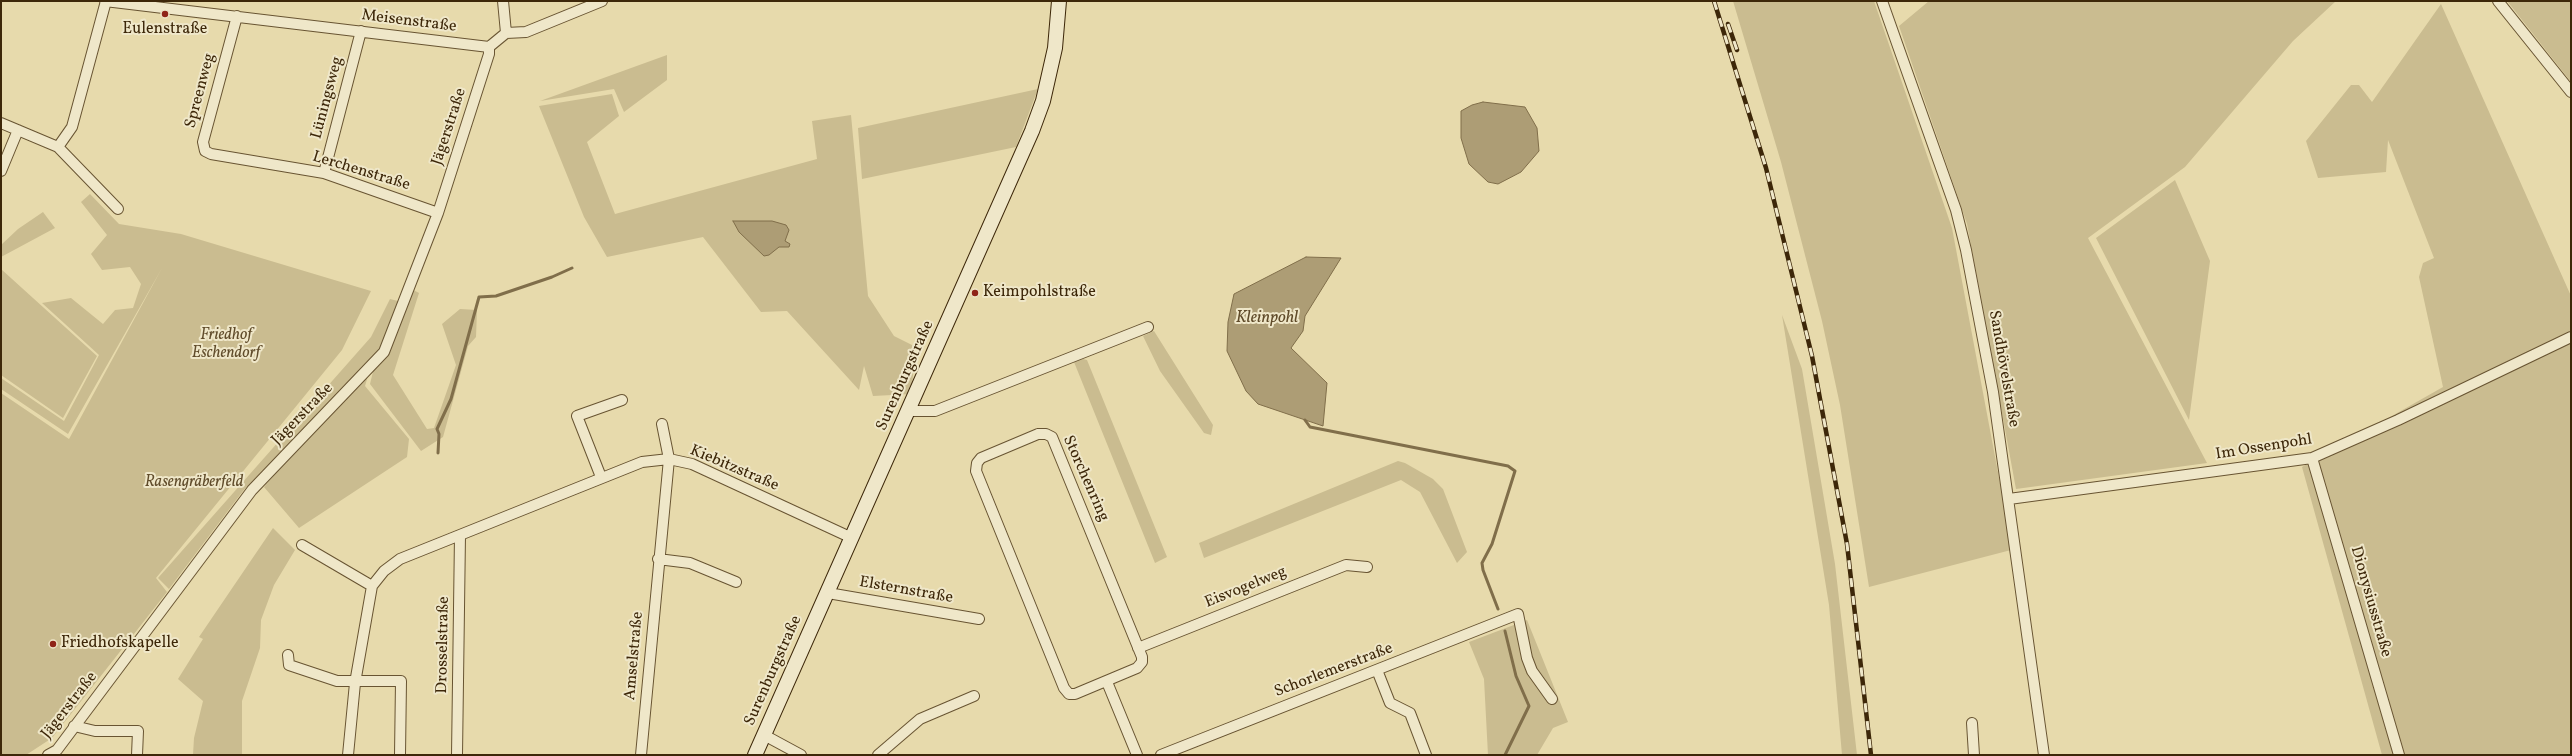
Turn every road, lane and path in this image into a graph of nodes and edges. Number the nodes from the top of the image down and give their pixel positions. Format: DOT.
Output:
graph roads {
  1 [pos="106,1"];
  2 [pos="503,1"];
  3 [pos="602,1"];
  4 [pos="1059,1"];
  5 [pos="1882,1"];
  6 [pos="2498,1"];
  7 [pos="237,16"];
  8 [pos="361,31"];
  9 [pos="506,33"];
  10 [pos="489,47"];
  11 [pos="2571,92"];
  12 [pos="1,123"];
  13 [pos="18,130"];
  14 [pos="58,147"];
  15 [pos="205,151"];
  16 [pos="1,171"];
  17 [pos="324,173"];
  18 [pos="118,209"];
  19 [pos="438,213"];
  20 [pos="1148,327"];
  21 [pos="2571,336"];
  22 [pos="622,400"];
  23 [pos="910,411"];
  24 [pos="662,424"];
  25 [pos="2312,458"];
  26 [pos="669,459"];
  27 [pos="601,477"];
  28 [pos="2009,499"];
  29 [pos="460,535"];
  30 [pos="852,538"];
  31 [pos="302,544"];
  32 [pos="658,559"];
  33 [pos="1367,567"];
  34 [pos="736,582"];
  35 [pos="372,586"];
  36 [pos="828,592"];
  37 [pos="980,619"];
  38 [pos="1138,648"];
  39 [pos="288,655"];
  40 [pos="1376,670"];
  41 [pos="1107,682"];
  42 [pos="355,683"];
  43 [pos="974,696"];
  44 [pos="1552,699"];
  45 [pos="1972,722"];
  46 [pos="74,726"];
  47 [pos="764,735"];
  48 [pos="59,752"];
  49 [pos="48,755"];
  50 [pos="137,755"];
  51 [pos="348,755"];
  52 [pos="400,755"];
  53 [pos="457,755"];
  54 [pos="641,755"];
  55 [pos="755,755"];
  56 [pos="801,755"];
  57 [pos="878,755"];
  58 [pos="1137,755"];
  59 [pos="1160,755"];
  60 [pos="1426,755"];
  61 [pos="1974,755"];
  62 [pos="2044,755"];
  63 [pos="2399,755"];
  1 -- 7 [label="street, Meisenstraße"];
  1 -- 14 [label="street"];
  2 -- 9 [label="street"];
  3 -- 9 [label="street"];
  4 -- 23 [label="street, Surenburgstraße"];
  5 -- 28 [label="street, Sandhövelstraße"];
  6 -- 11 [label="street"];
  7 -- 8 [label="street, Meisenstraße"];
  7 -- 15 [label="street, Spreenweg"];
  8 -- 10 [label="street, Meisenstraße"];
  8 -- 17 [label="street, Lüningsweg"];
  9 -- 10 [label="street"];
  10 -- 19 [label="street, Jägerstraße"];
  12 -- 13 [label="street"];
  13 -- 14 [label="street"];
  13 -- 16 [label="street"];
  14 -- 18 [label="street"];
  15 -- 17 [label="street, Lerchenstraße"];
  17 -- 19 [label="street, Lerchenstraße"];
  19 -- 46 [label="street, Jägerstraße"];
  20 -- 23 [label="street"];
  21 -- 25 [label="street, Im Ossenpohl"];
  22 -- 27 [label="street"];
  23 -- 30 [label="street, Surenburgstraße"];
  24 -- 26 [label="street, Amselstraße"];
  25 -- 28 [label="street, Im Ossenpohl"];
  25 -- 63 [label="street, Dionysiusstraße"];
  26 -- 27 [label="street, Kiebitzstraße"];
  26 -- 30 [label="street, Kiebitzstraße"];
  26 -- 32 [label="street, Amselstraße"];
  27 -- 29 [label="street, Kiebitzstraße"];
  28 -- 62 [label="street, Sandhövelstraße"];
  29 -- 35 [label="street, Kiebitzstraße"];
  29 -- 53 [label="street, Drosselstraße"];
  30 -- 36 [label="street, Surenburgstraße"];
  31 -- 35 [label="street"];
  32 -- 34 [label="street"];
  32 -- 54 [label="street, Amselstraße"];
  33 -- 38 [label="street, Eisvogelweg"];
  35 -- 42 [label="street"];
  36 -- 37 [label="street, Elsternstraße"];
  36 -- 47 [label="street, Surenburgstraße"];
  38 -- 41 [label="street, Storchenring"];
  38 -- 41 [label="street, Storchenring"];
  39 -- 42 [label="street"];
  40 -- 44 [label="street, Schorlemerstraße"];
  40 -- 59 [label="street, Schorlemerstraße"];
  40 -- 60 [label="street"];
  41 -- 58 [label="street"];
  42 -- 51 [label="street"];
  42 -- 52 [label="street"];
  43 -- 57 [label="street"];
  45 -- 61 [label="street"];
  46 -- 48 [label="street, Jägerstraße"];
  46 -- 50 [label="street"];
  47 -- 55 [label="street, Surenburgstraße"];
  47 -- 56 [label="street"];
  48 -- 49 [label="street, Jägerstraße"];
}
